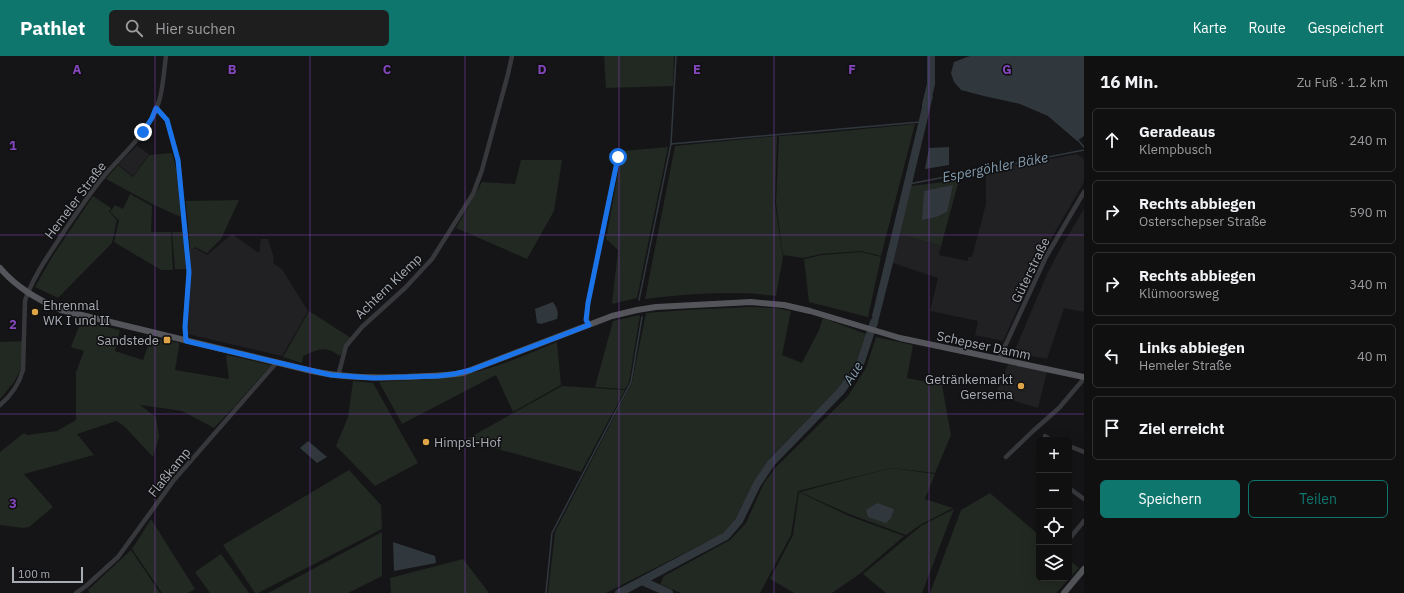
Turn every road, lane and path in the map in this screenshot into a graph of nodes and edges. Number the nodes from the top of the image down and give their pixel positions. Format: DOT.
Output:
graph roads {
  1 [pos="166,56"];
  2 [pos="512,56"];
  3 [pos="156,108"];
  4 [pos="618,157"];
  5 [pos="1084,192"];
  6 [pos="0,268"];
  7 [pos="28,293"];
  8 [pos="589,325"];
  9 [pos="186,341"];
  10 [pos="999,359"];
  11 [pos="277,362"];
  12 [pos="338,376"];
  13 [pos="1084,376"];
  14 [pos="0,405"];
  15 [pos="1072,447"];
  16 [pos="1084,452"];
  17 [pos="1006,457"];
  18 [pos="1072,490"];
  19 [pos="1084,499"];
  20 [pos="1084,521"];
  21 [pos="1072,536"];
  22 [pos="1084,569"];
  23 [pos="76,593"];
  24 [pos="1064,593"];
  1 -- 3 [label="street, Hemeler Straße"];
  2 -- 12 [label="street, Achtern Klemp"];
  3 -- 7 [label="street, Hemeler Straße"];
  3 -- 9 [label="street"];
  4 -- 8 [label="street"];
  5 -- 10 [label="street, Güterstraße"];
  6 -- 7 [label="main road, Schepser Damm"];
  7 -- 9 [label="main road, Schepser Damm"];
  7 -- 14 [label="street, Hemeler Straße"];
  8 -- 10 [label="main road, Schepser Damm"];
  8 -- 12 [label="main road, Schepser Damm"];
  9 -- 11 [label="main road, Schepser Damm"];
  10 -- 13 [label="main road, Schepser Damm"];
  11 -- 12 [label="main road, Schepser Damm"];
  11 -- 23 [label="street, Flaßkamp"];
  13 -- 17 [label="street"];
  15 -- 16 [label="street"];
  18 -- 19 [label="street"];
  20 -- 21 [label="street"];
  22 -- 24 [label="main road"];
}
